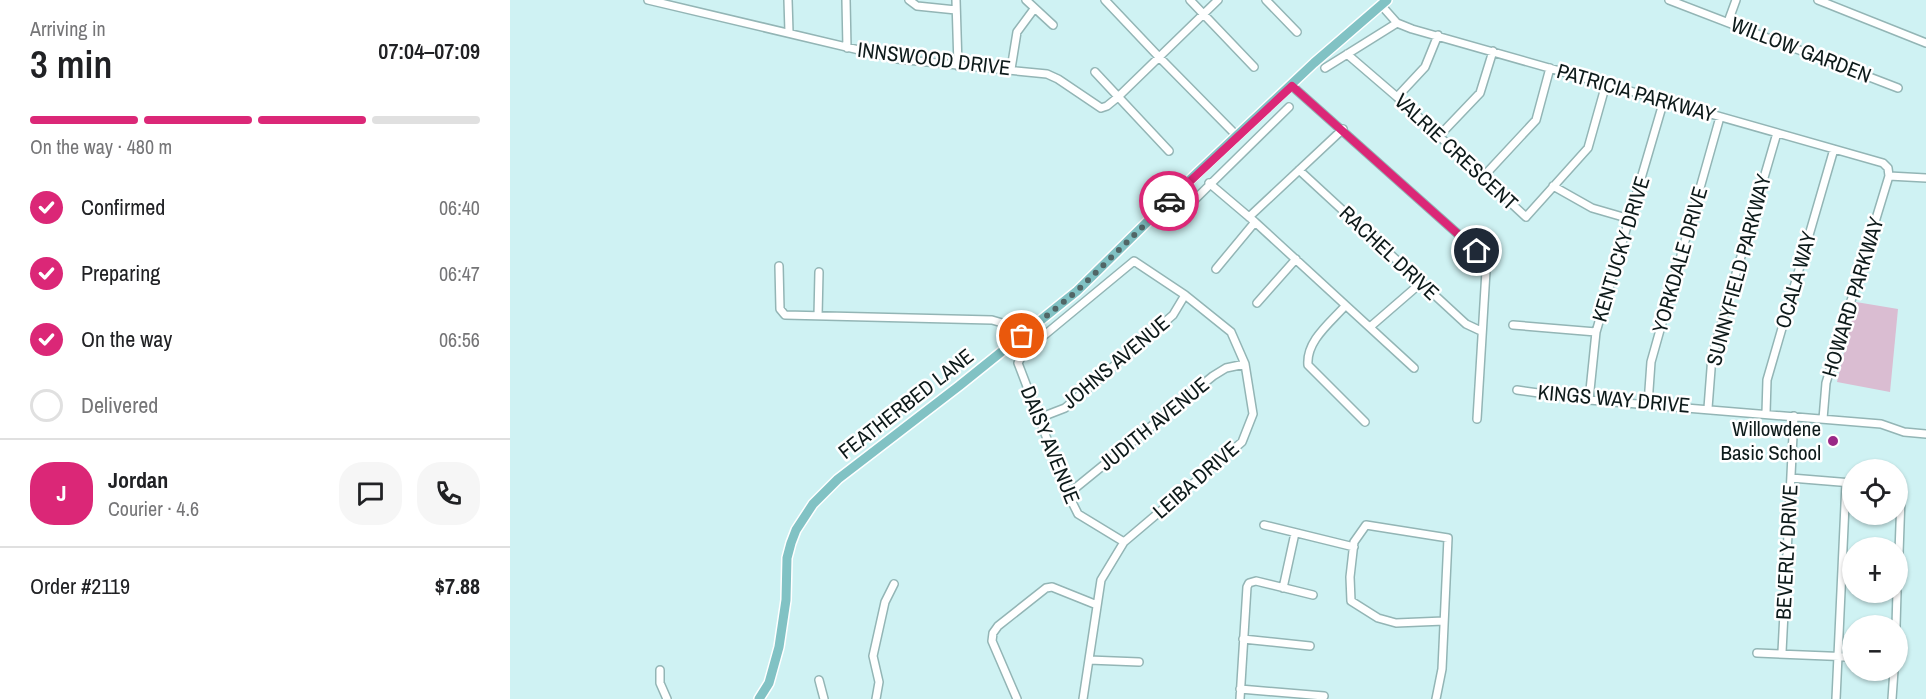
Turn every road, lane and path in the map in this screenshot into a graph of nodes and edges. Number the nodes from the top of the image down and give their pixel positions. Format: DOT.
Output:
graph roads {
  1 [pos="648,0"];
  2 [pos="789,0"];
  3 [pos="846,0"];
  4 [pos="909,0"];
  5 [pos="956,0"];
  6 [pos="1026,0"];
  7 [pos="1105,0"];
  8 [pos="1190,0"];
  9 [pos="1218,0"];
  10 [pos="1266,0"];
  11 [pos="1669,0"];
  12 [pos="1736,0"];
  13 [pos="1818,0"];
  14 [pos="1384,3"];
  15 [pos="676,4"];
  16 [pos="1034,9"];
  17 [pos="956,10"];
  18 [pos="1204,15"];
  19 [pos="1728,22"];
  20 [pos="1397,23"];
  21 [pos="1053,25"];
  22 [pos="789,32"];
  23 [pos="1298,32"];
  24 [pos="1438,35"];
  25 [pos="1926,43"];
  26 [pos="847,48"];
  27 [pos="1493,51"];
  28 [pos="1347,54"];
  29 [pos="1159,57"];
  30 [pos="958,66"];
  31 [pos="1254,67"];
  32 [pos="1325,68"];
  33 [pos="1550,68"];
  34 [pos="1011,69"];
  35 [pos="1095,72"];
  36 [pos="1606,84"];
  37 [pos="1292,86"];
  38 [pos="1898,88"];
  39 [pos="1118,96"];
  40 [pos="1397,97"];
  41 [pos="1664,100"];
  42 [pos="1289,106"];
  43 [pos="1720,117"];
  44 [pos="1343,129"];
  45 [pos="1777,133"];
  46 [pos="1237,136"];
  47 [pos="1438,137"];
  48 [pos="1834,149"];
  49 [pos="1169,151"];
  50 [pos="1299,170"];
  51 [pos="1889,176"];
  52 [pos="1484,177"];
  53 [pos="1926,178"];
  54 [pos="1209,183"];
  55 [pos="1553,186"];
  56 [pos="1630,219"];
  57 [pos="1252,220"];
  58 [pos="1173,221"];
  59 [pos="1296,259"];
  60 [pos="779,266"];
  61 [pos="1216,269"];
  62 [pos="819,272"];
  63 [pos="1422,282"];
  64 [pos="1185,295"];
  65 [pos="1063,303"];
  66 [pos="1257,303"];
  67 [pos="1346,306"];
  68 [pos="1070,314"];
  69 [pos="818,316"];
  70 [pos="1513,325"];
  71 [pos="1370,327"];
  72 [pos="1481,331"];
  73 [pos="1596,332"];
  74 [pos="1022,336"];
  75 [pos="1245,364"];
  76 [pos="1414,368"];
  77 [pos="1516,390"];
  78 [pos="1589,400"];
  79 [pos="1648,404"];
  80 [pos="1708,408"];
  81 [pos="1766,413"];
  82 [pos="1794,417"];
  83 [pos="1039,418"];
  84 [pos="1477,419"];
  85 [pos="1823,419"];
  86 [pos="1365,422"];
  87 [pos="1926,434"];
  88 [pos="1791,478"];
  89 [pos="1842,482"];
  90 [pos="1068,494"];
  91 [pos="1264,525"];
  92 [pos="1846,525"];
  93 [pos="1295,533"];
  94 [pos="1124,542"];
  95 [pos="1354,547"];
  96 [pos="894,584"];
  97 [pos="1283,588"];
  98 [pos="1313,594"];
  99 [pos="1096,605"];
  100 [pos="1444,621"];
  101 [pos="1243,639"];
  102 [pos="1310,646"];
  103 [pos="1757,652"];
  104 [pos="1782,652"];
  105 [pos="1838,657"];
  106 [pos="1842,657"];
  107 [pos="1089,660"];
  108 [pos="1139,662"];
  109 [pos="660,670"];
  110 [pos="819,680"];
  111 [pos="1893,681"];
  112 [pos="1240,689"];
  113 [pos="1324,696"];
  114 [pos="668,699"];
  115 [pos="759,699"];
  116 [pos="824,699"];
  117 [pos="876,699"];
  118 [pos="1017,699"];
  119 [pos="1083,699"];
  120 [pos="1240,699"];
  121 [pos="1436,699"];
  122 [pos="1836,699"];
  123 [pos="1892,699"];
  1 -- 15 [label="street, INNSWOOD DRIVE"];
  2 -- 22 [label="street"];
  3 -- 26 [label="street"];
  4 -- 17 [label="street"];
  5 -- 17 [label="street"];
  6 -- 16 [label="street"];
  7 -- 29 [label="street"];
  8 -- 18 [label="street"];
  9 -- 18 [label="street, INNSWOOD DRIVE"];
  10 -- 23 [label="street"];
  11 -- 19 [label="street, WILLOW GARDEN"];
  12 -- 19 [label="street"];
  13 -- 25 [label="street"];
  14 -- 20 [label="street, PATRICIA PARKWAY"];
  14 -- 37 [label="main road, FEATHERBED LANE"];
  15 -- 22 [label="street, INNSWOOD DRIVE"];
  16 -- 21 [label="street"];
  16 -- 34 [label="street"];
  17 -- 30 [label="street"];
  18 -- 29 [label="street, INNSWOOD DRIVE"];
  18 -- 31 [label="street"];
  19 -- 38 [label="street, WILLOW GARDEN"];
  20 -- 24 [label="street, PATRICIA PARKWAY"];
  20 -- 28 [label="street"];
  22 -- 26 [label="street, INNSWOOD DRIVE"];
  24 -- 27 [label="street, PATRICIA PARKWAY"];
  24 -- 40 [label="street"];
  26 -- 30 [label="street, INNSWOOD DRIVE"];
  27 -- 33 [label="street, PATRICIA PARKWAY"];
  27 -- 47 [label="street"];
  28 -- 32 [label="street"];
  28 -- 40 [label="street, VALRIE CRESCENT"];
  29 -- 39 [label="street, INNSWOOD DRIVE"];
  29 -- 46 [label="street"];
  30 -- 34 [label="street, INNSWOOD DRIVE"];
  33 -- 36 [label="street, PATRICIA PARKWAY"];
  33 -- 52 [label="street"];
  34 -- 39 [label="street, INNSWOOD DRIVE"];
  35 -- 39 [label="street"];
  36 -- 41 [label="street, PATRICIA PARKWAY"];
  36 -- 55 [label="street, VALRIE CRESCENT"];
  37 -- 44 [label="street"];
  37 -- 46 [label="main road, FEATHERBED LANE"];
  39 -- 49 [label="street"];
  40 -- 47 [label="street, VALRIE CRESCENT"];
  41 -- 43 [label="street, PATRICIA PARKWAY"];
  41 -- 56 [label="street, KENTUCKY DRIVE"];
  42 -- 54 [label="street"];
  43 -- 45 [label="street, PATRICIA PARKWAY"];
  43 -- 79 [label="street, YORKDALE DRIVE"];
  44 -- 50 [label="street"];
  44 -- 72 [label="street"];
  45 -- 48 [label="street, PATRICIA PARKWAY"];
  45 -- 80 [label="street, SUNNYFIELD PARKWAY"];
  46 -- 65 [label="main road, FEATHERBED LANE"];
  47 -- 52 [label="street, VALRIE CRESCENT"];
  48 -- 51 [label="street, PATRICIA PARKWAY"];
  48 -- 81 [label="street, OCALA WAY"];
  50 -- 57 [label="street"];
  50 -- 63 [label="street, RACHEL DRIVE"];
  51 -- 53 [label="street"];
  51 -- 85 [label="street, HOWARD PARKWAY"];
  52 -- 55 [label="street, VALRIE CRESCENT"];
  54 -- 57 [label="street"];
  54 -- 58 [label="street"];
  55 -- 56 [label="street"];
  56 -- 73 [label="street, KENTUCKY DRIVE"];
  57 -- 59 [label="street"];
  57 -- 61 [label="street"];
  59 -- 66 [label="street"];
  59 -- 67 [label="street"];
  60 -- 69 [label="street"];
  62 -- 69 [label="street"];
  63 -- 71 [label="street"];
  63 -- 72 [label="street, RACHEL DRIVE"];
  64 -- 68 [label="street, LEIBA DRIVE"];
  64 -- 75 [label="street, LEIBA DRIVE"];
  64 -- 83 [label="street, JOHNS AVENUE"];
  65 -- 68 [label="street"];
  65 -- 74 [label="main road, FEATHERBED LANE"];
  67 -- 71 [label="street"];
  67 -- 86 [label="street"];
  68 -- 83 [label="street, DAISY AVENUE"];
  69 -- 74 [label="street"];
  70 -- 73 [label="street"];
  71 -- 76 [label="street"];
  72 -- 84 [label="street"];
  73 -- 78 [label="street, KENTUCKY DRIVE"];
  74 -- 115 [label="main road, FEATHERBED LANE"];
  75 -- 90 [label="street, JUDITH AVENUE"];
  75 -- 94 [label="street, LEIBA DRIVE"];
  77 -- 78 [label="street, KINGS WAY DRIVE"];
  78 -- 79 [label="street, KINGS WAY DRIVE"];
  79 -- 80 [label="street, KINGS WAY DRIVE"];
  80 -- 81 [label="street, KINGS WAY DRIVE"];
  81 -- 82 [label="street, KINGS WAY DRIVE"];
  82 -- 85 [label="street, KINGS WAY DRIVE"];
  82 -- 88 [label="street, BEVERLY DRIVE"];
  83 -- 90 [label="street, DAISY AVENUE"];
  85 -- 87 [label="street, KINGS WAY DRIVE"];
  88 -- 89 [label="street"];
  88 -- 104 [label="street, BEVERLY DRIVE"];
  90 -- 94 [label="street, DAISY AVENUE"];
  91 -- 93 [label="street"];
  92 -- 105 [label="street"];
  93 -- 95 [label="street"];
  93 -- 97 [label="street"];
  94 -- 99 [label="street, LEIBA DRIVE"];
  95 -- 100 [label="street"];
  95 -- 100 [label="street"];
  96 -- 117 [label="street"];
  97 -- 98 [label="street"];
  97 -- 101 [label="street"];
  99 -- 107 [label="street, LEIBA DRIVE"];
  99 -- 118 [label="street"];
  100 -- 121 [label="street"];
  101 -- 102 [label="street"];
  101 -- 112 [label="street"];
  103 -- 104 [label="street"];
  104 -- 105 [label="street"];
  105 -- 106 [label="street"];
  105 -- 122 [label="street"];
  107 -- 108 [label="street"];
  107 -- 119 [label="street, LEIBA DRIVE"];
  109 -- 114 [label="street"];
  110 -- 116 [label="street"];
  111 -- 123 [label="street"];
  112 -- 113 [label="street"];
  112 -- 120 [label="street"];
}
